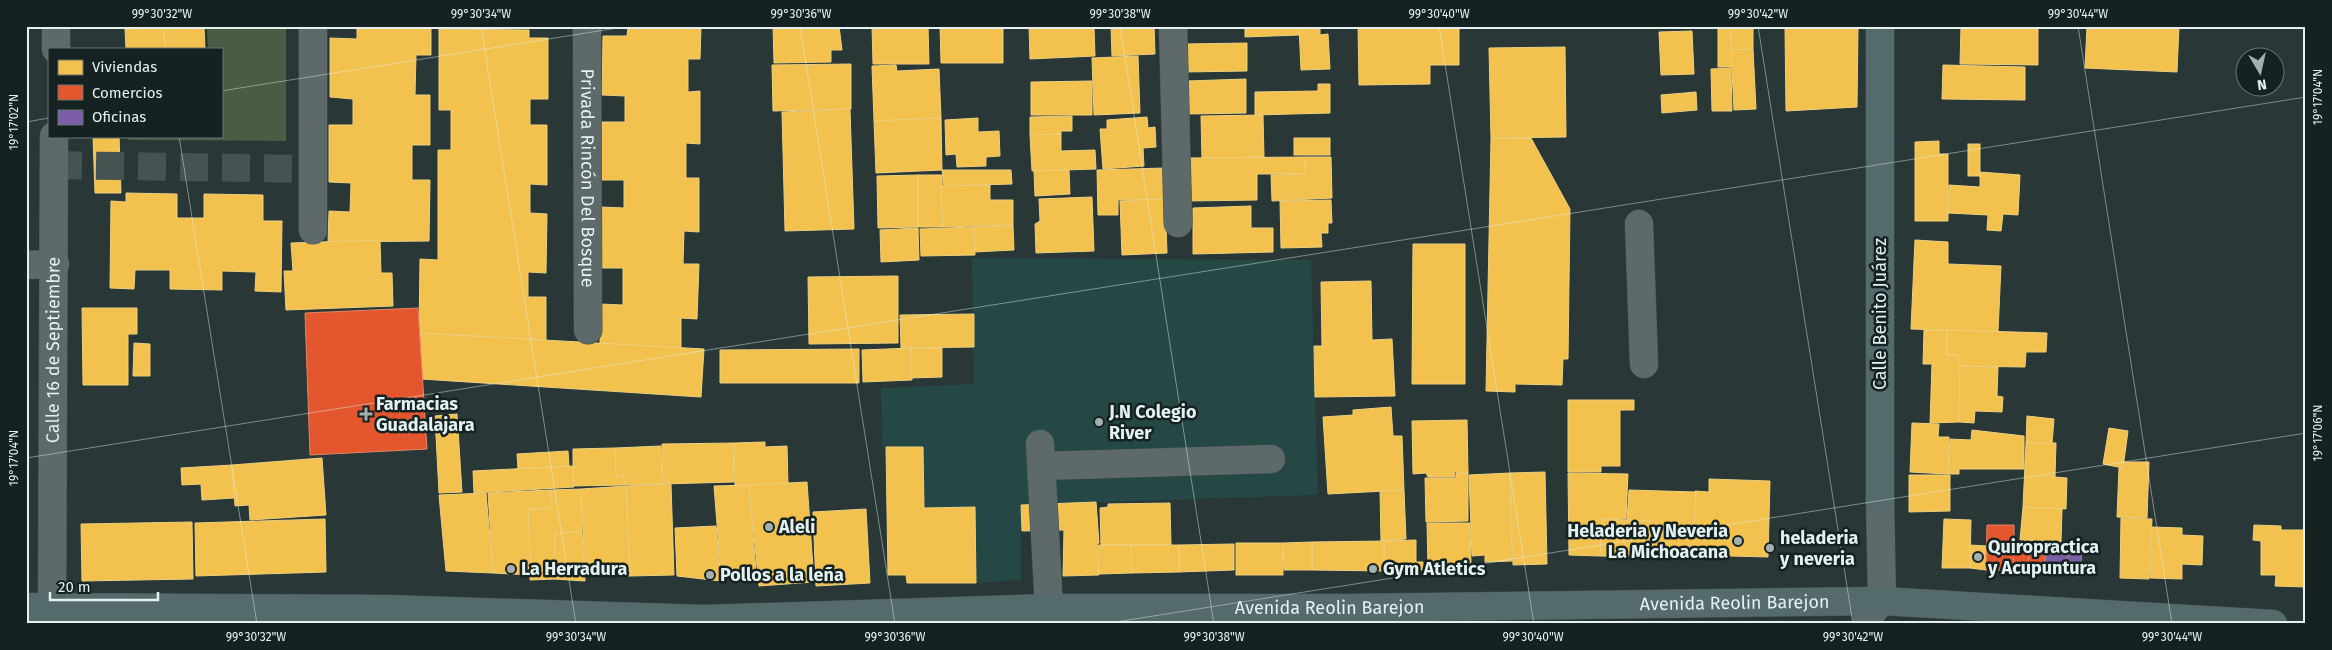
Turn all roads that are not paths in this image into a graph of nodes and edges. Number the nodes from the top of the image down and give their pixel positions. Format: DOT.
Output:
graph roads {
  1 [pos="56,26"];
  2 [pos="314,26"];
  3 [pos="587,26"];
  4 [pos="1173,26"];
  5 [pos="1880,26"];
  6 [pos="56,48"];
  7 [pos="54,138"];
  8 [pos="1178,223"];
  9 [pos="1639,224"];
  10 [pos="313,230"];
  11 [pos="55,264"];
  12 [pos="26,265"];
  13 [pos="588,330"];
  14 [pos="1644,364"];
  15 [pos="1271,459"];
  16 [pos="1880,500"];
  17 [pos="1882,601"];
  18 [pos="1049,608"];
  19 [pos="43,613"];
  20 [pos="1348,616"];
  21 [pos="1867,624"];
  22 [pos="2273,624"];
  1 -- 6 [label="street"];
  2 -- 10 [label="street"];
  3 -- 13 [label="street, Privada Rincón Del Bosque"];
  4 -- 8 [label="street"];
  5 -- 16 [label="main road, Calle Benito Juárez"];
  7 -- 11 [label="street, Calle 16 de Septiembre"];
  9 -- 14 [label="street"];
  11 -- 12 [label="street"];
  11 -- 19 [label="street, Calle 16 de Septiembre"];
  15 -- 18 [label="street"];
  16 -- 17 [label="street, Calle Benito Juárez"];
  17 -- 20 [label="main road, Avenida Reolin Barejon"];
  17 -- 21 [label="street"];
  17 -- 22 [label="main road, Avenida Reolin Barejon"];
  18 -- 19 [label="main road, Avenida Reolin Barejon"];
  18 -- 20 [label="main road, Avenida Reolin Barejon"];
}
